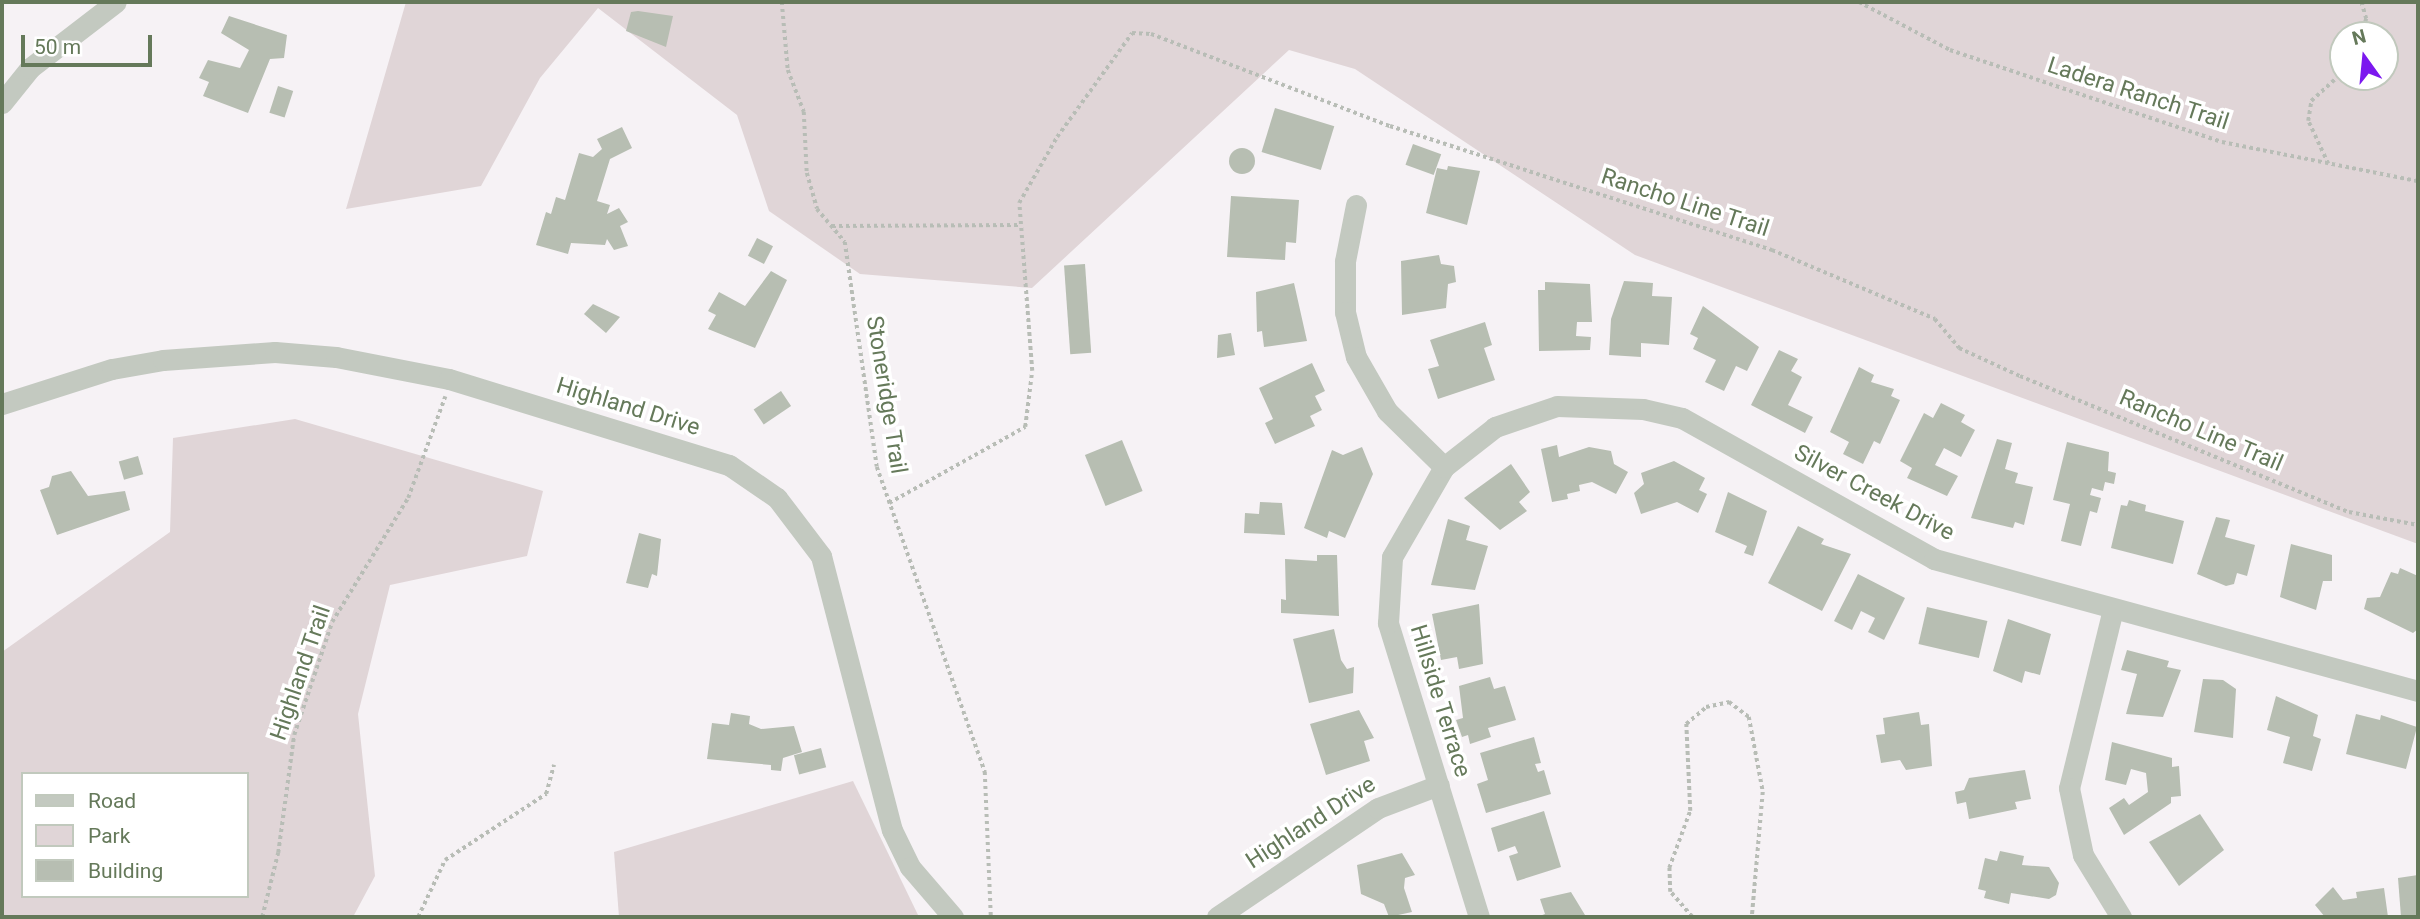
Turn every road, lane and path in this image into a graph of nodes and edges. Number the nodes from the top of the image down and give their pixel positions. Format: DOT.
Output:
graph roads {
  1 [pos="116,2"];
  2 [pos="782,2"];
  3 [pos="1859,2"];
  4 [pos="2361,2"];
  5 [pos="2365,21"];
  6 [pos="2329,85"];
  7 [pos="2,103"];
  8 [pos="2328,164"];
  9 [pos="2418,181"];
  10 [pos="1356,205"];
  11 [pos="1021,225"];
  12 [pos="832,226"];
  13 [pos="449,379"];
  14 [pos="2,404"];
  15 [pos="1444,467"];
  16 [pos="889,503"];
  17 [pos="2418,525"];
  18 [pos="2112,609"];
  19 [pos="2418,691"];
  20 [pos="554,765"];
  21 [pos="1439,785"];
  22 [pos="262,917"];
  23 [pos="418,917"];
  24 [pos="953,917"];
  25 [pos="991,917"];
  26 [pos="1217,917"];
  27 [pos="1479,917"];
  28 [pos="1692,917"];
  29 [pos="1752,917"];
  30 [pos="2121,917"];
  1 -- 7 [label="street"];
  2 -- 12 [label="path, Stoneridge Trail"];
  3 -- 8 [label="path, Ladera Ranch Trail"];
  4 -- 5 [label="path"];
  6 -- 8 [label="path"];
  8 -- 9 [label="path, Ladera Ranch Trail"];
  10 -- 15 [label="street"];
  11 -- 12 [label="path"];
  11 -- 16 [label="path, Rancho Line Trail"];
  11 -- 17 [label="path, Rancho Line Trail"];
  12 -- 16 [label="path, Stoneridge Trail"];
  13 -- 14 [label="street, Highland Drive"];
  13 -- 22 [label="path, Highland Trail"];
  13 -- 24 [label="street, Highland Drive"];
  15 -- 18 [label="street, Silver Creek Drive"];
  15 -- 21 [label="street, Hillside Terrace"];
  16 -- 25 [label="path, Stoneridge Trail"];
  18 -- 19 [label="street, Silver Creek Drive"];
  18 -- 30 [label="street"];
  20 -- 23 [label="path"];
  21 -- 26 [label="street, Highland Drive"];
  21 -- 27 [label="street, Hillside Terrace"];
  28 -- 29 [label="path"];
}
